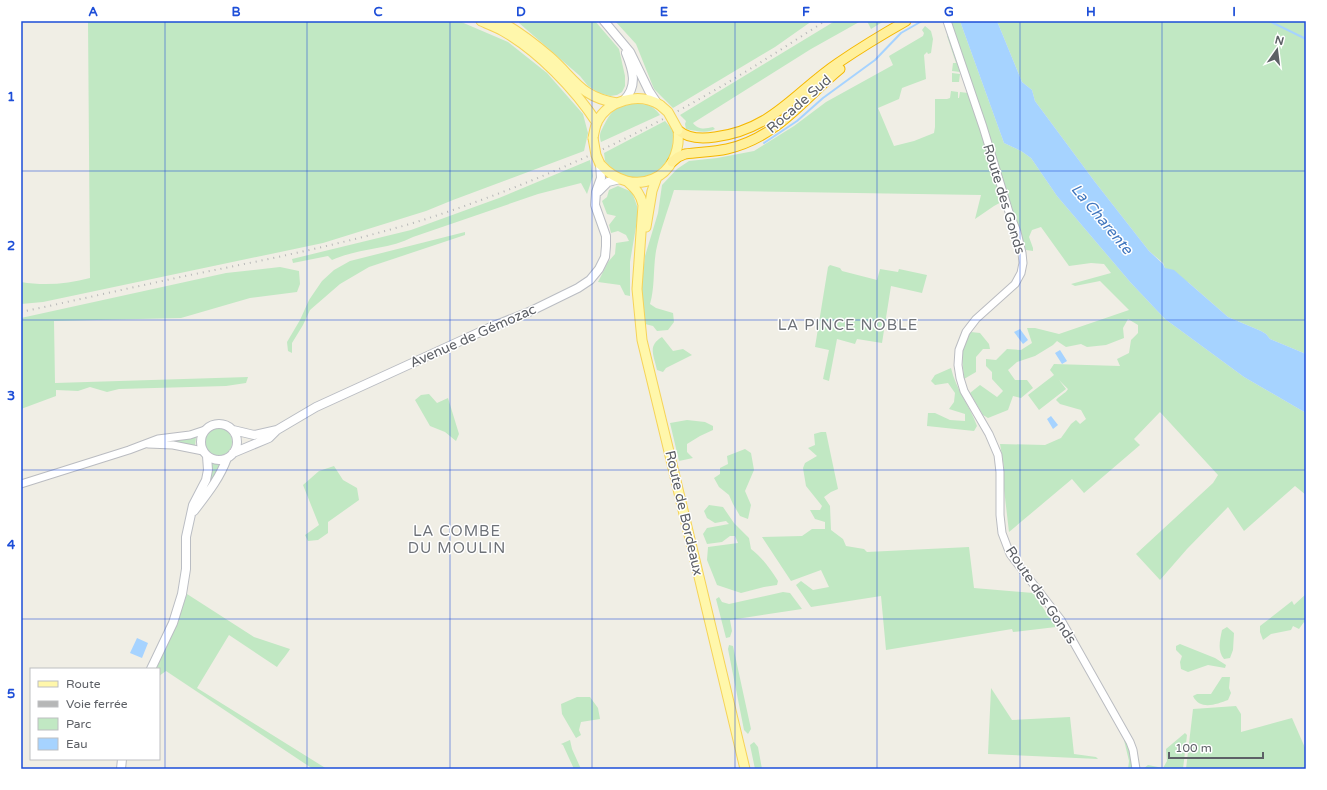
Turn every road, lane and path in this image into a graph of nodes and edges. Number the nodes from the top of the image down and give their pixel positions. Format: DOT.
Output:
graph roads {
  1 [pos="480,21"];
  2 [pos="500,21"];
  3 [pos="604,21"];
  4 [pos="906,21"];
  5 [pos="947,21"];
  6 [pos="892,29"];
  7 [pos="614,32"];
  8 [pos="620,102"];
  9 [pos="658,104"];
  10 [pos="597,123"];
  11 [pos="678,130"];
  12 [pos="672,162"];
  13 [pos="600,164"];
  14 [pos="657,177"];
  15 [pos="624,181"];
  16 [pos="595,200"];
  17 [pos="639,256"];
  18 [pos="205,430"];
  19 [pos="233,430"];
  20 [pos="277,430"];
  21 [pos="146,444"];
  22 [pos="205,453"];
  23 [pos="230,456"];
  24 [pos="21,484"];
  25 [pos="191,514"];
  26 [pos="151,668"];
  27 [pos="745,769"];
  28 [pos="1136,769"];
  1 -- 10 [label="main road"];
  2 -- 8 [label="main road"];
  3 -- 7 [label="main road"];
  4 -- 6 [label="highway, Rocade Sud"];
  5 -- 28 [label="street, Route des Gonds"];
  6 -- 11 [label="highway, Rocade Sud"];
  6 -- 12 [label="highway, Rocade Sud"];
  7 -- 8 [label="main road"];
  7 -- 9 [label="main road"];
  8 -- 9 [label="main road"];
  8 -- 10 [label="main road"];
  9 -- 11 [label="main road, bridge"];
  10 -- 13 [label="main road, bridge"];
  11 -- 12 [label="main road"];
  12 -- 14 [label="main road"];
  13 -- 15 [label="main road"];
  13 -- 16 [label="main road"];
  14 -- 15 [label="main road"];
  14 -- 17 [label="main road, Route de Bordeaux"];
  15 -- 16 [label="main road"];
  15 -- 17 [label="main road, Route de Bordeaux"];
  16 -- 20 [label="main road, Avenue de Gémozac"];
  17 -- 27 [label="main road, Route de Bordeaux"];
  18 -- 19 [label="main road"];
  18 -- 21 [label="street"];
  18 -- 22 [label="main road"];
  19 -- 20 [label="main road, Avenue de Gémozac"];
  19 -- 23 [label="main road"];
  20 -- 23 [label="main road, Avenue de Gémozac"];
  21 -- 22 [label="street"];
  21 -- 24 [label="street"];
  22 -- 23 [label="main road"];
  22 -- 25 [label="main road"];
  23 -- 25 [label="main road"];
  25 -- 26 [label="main road"];
}
